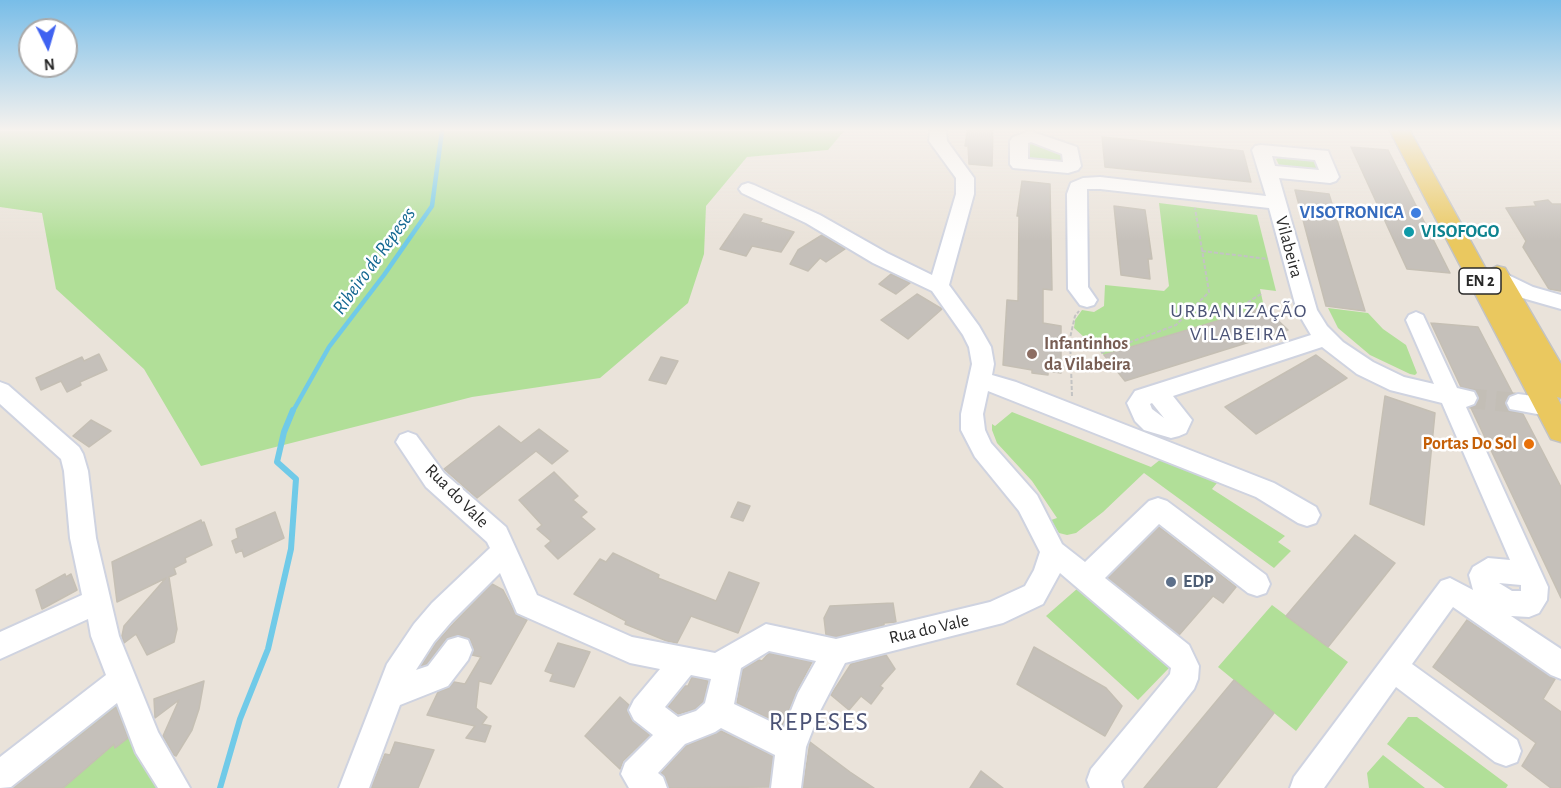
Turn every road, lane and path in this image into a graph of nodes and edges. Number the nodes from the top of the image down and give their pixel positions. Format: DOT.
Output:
graph roads {
  1 [pos="958,168"];
  2 [pos="1056,168"];
  3 [pos="1080,168"];
  4 [pos="1421,168"];
  5 [pos="1438,168"];
  6 [pos="1268,171"];
  7 [pos="1100,183"];
  8 [pos="1077,187"];
  9 [pos="748,189"];
  10 [pos="1277,203"];
  11 [pos="1195,208"];
  12 [pos="1202,251"];
  13 [pos="1268,259"];
  14 [pos="1498,277"];
  15 [pos="939,286"];
  16 [pos="1261,294"];
  17 [pos="1087,300"];
  18 [pos="1560,302"];
  19 [pos="1184,317"];
  20 [pos="1521,317"];
  21 [pos="1416,320"];
  22 [pos="1326,338"];
  23 [pos="1101,353"];
  24 [pos="980,380"];
  25 [pos="0,391"];
  26 [pos="1156,392"];
  27 [pos="1458,397"];
  28 [pos="1554,397"];
  29 [pos="1518,403"];
  30 [pos="1072,414"];
  31 [pos="1561,431"];
  32 [pos="408,442"];
  33 [pos="1307,515"];
  34 [pos="504,552"];
  35 [pos="1053,552"];
  36 [pos="1526,569"];
  37 [pos="1087,578"];
  38 [pos="1257,584"];
  39 [pos="97,601"];
  40 [pos="0,646"];
  41 [pos="458,650"];
  42 [pos="836,652"];
  43 [pos="729,660"];
  44 [pos="685,661"];
  45 [pos="1561,665"];
  46 [pos="1394,668"];
  47 [pos="121,682"];
  48 [pos="388,695"];
  49 [pos="718,711"];
  50 [pos="675,733"];
  51 [pos="791,747"];
  52 [pos="1506,751"];
  53 [pos="0,776"];
  54 [pos="1310,786"];
  55 [pos="175,788"];
  56 [pos="354,788"];
  57 [pos="652,788"];
  58 [pos="786,788"];
  59 [pos="1108,788"];
  1 -- 15 [label="street"];
  2 -- 8 [label="street"];
  3 -- 7 [label="street"];
  4 -- 28 [label="main road, EN 2"];
  5 -- 14 [label="main road, EN 2"];
  6 -- 10 [label="street"];
  7 -- 8 [label="street, Vilabeira"];
  7 -- 10 [label="street, Vilabeira"];
  8 -- 17 [label="street"];
  9 -- 15 [label="street"];
  10 -- 22 [label="street, Vilabeira"];
  11 -- 12 [label="path"];
  12 -- 13 [label="path"];
  12 -- 19 [label="path"];
  14 -- 18 [label="street"];
  14 -- 20 [label="main road, EN 2"];
  15 -- 24 [label="street"];
  16 -- 19 [label="path"];
  17 -- 30 [label="path"];
  18 -- 20 [label="street"];
  19 -- 23 [label="path"];
  20 -- 28 [label="main road, EN 2"];
  21 -- 27 [label="street"];
  22 -- 26 [label="street"];
  22 -- 27 [label="street, Vilabeira"];
  24 -- 30 [label="street"];
  24 -- 35 [label="street"];
  25 -- 39 [label="street"];
  27 -- 36 [label="street"];
  28 -- 29 [label="street"];
  28 -- 31 [label="main road, EN 2"];
  30 -- 33 [label="street"];
  32 -- 34 [label="street, Rua do Vale"];
  34 -- 44 [label="street, Rua do Vale"];
  34 -- 48 [label="street"];
  35 -- 37 [label="street"];
  35 -- 42 [label="street, Rua do Vale"];
  37 -- 38 [label="street"];
  37 -- 59 [label="street"];
  39 -- 40 [label="street"];
  39 -- 47 [label="street"];
  41 -- 48 [label="street"];
  42 -- 43 [label="street, Rua do Vale"];
  42 -- 51 [label="street"];
  43 -- 44 [label="street, Rua do Vale"];
  43 -- 49 [label="street"];
  44 -- 50 [label="street"];
  45 -- 46 [label="street"];
  46 -- 52 [label="street"];
  46 -- 54 [label="street"];
  47 -- 53 [label="street"];
  47 -- 55 [label="street"];
  48 -- 56 [label="street"];
  49 -- 50 [label="street"];
  49 -- 51 [label="street"];
  50 -- 57 [label="street"];
  51 -- 58 [label="street"];
}
